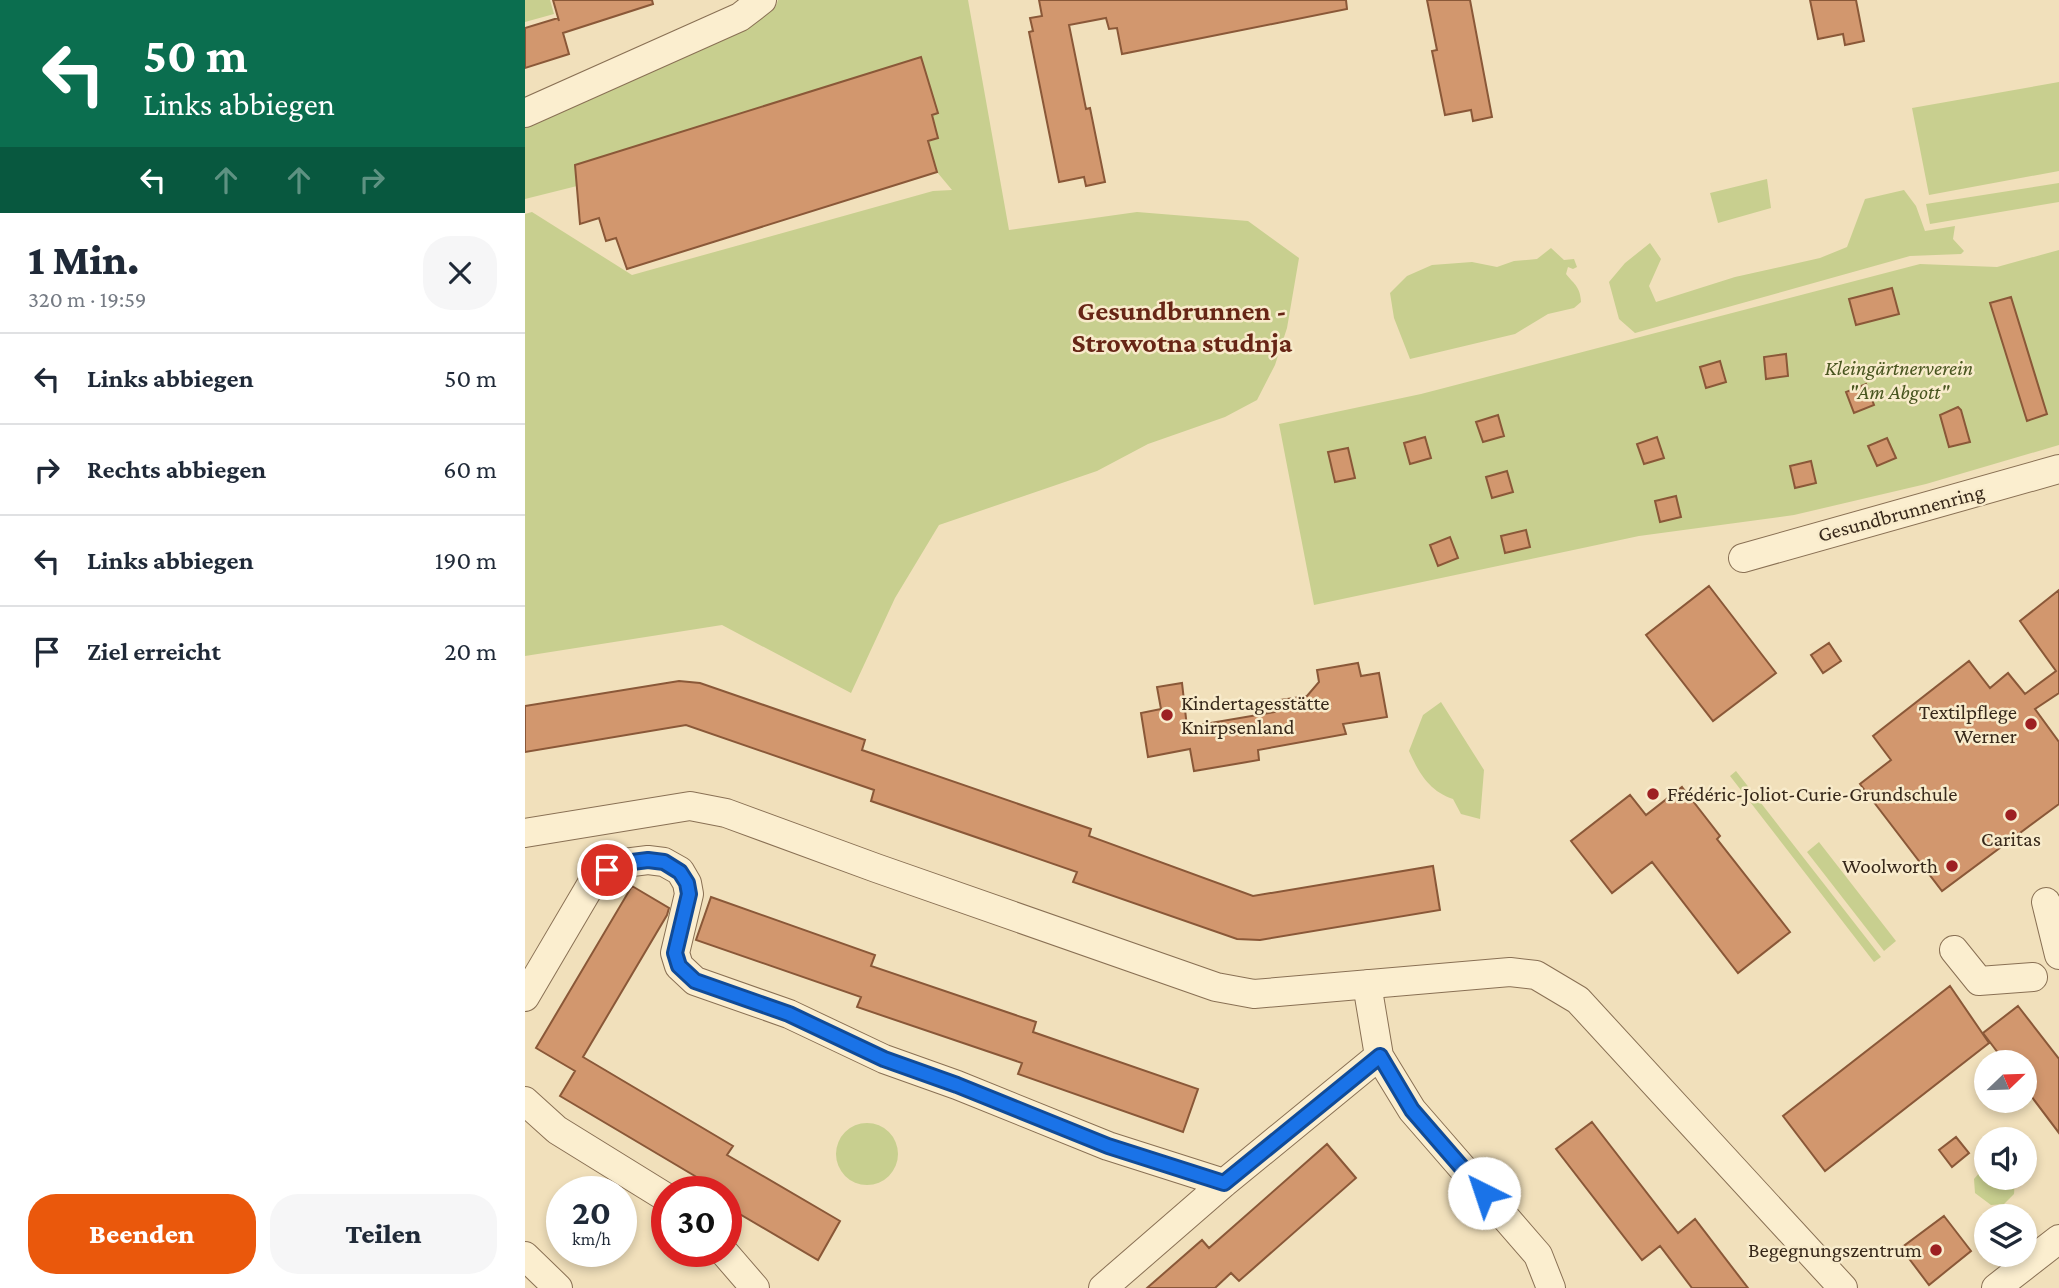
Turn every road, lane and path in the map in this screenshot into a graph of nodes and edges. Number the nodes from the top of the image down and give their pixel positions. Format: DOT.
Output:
graph roads {
  1 [pos="762,0"];
  2 [pos="525,113"];
  3 [pos="2059,469"];
  4 [pos="1743,558"];
  5 [pos="525,833"];
  6 [pos="2046,902"];
  7 [pos="1954,950"];
  8 [pos="2049,966"];
  9 [pos="1367,984"];
  10 [pos="525,997"];
  11 [pos="1380,1056"];
  12 [pos="525,1101"];
  13 [pos="1224,1183"];
  14 [pos="651,1188"];
  15 [pos="2059,1239"];
  16 [pos="525,1256"];
  17 [pos="737,1267"];
  18 [pos="558,1288"];
  19 [pos="755,1288"];
  20 [pos="1103,1288"];
  21 [pos="1551,1288"];
  22 [pos="1843,1288"];
  23 [pos="1996,1288"];
  1 -- 2 [label="street"];
  3 -- 4 [label="street, Gesundbrunnenring"];
  5 -- 9 [label="street"];
  6 -- 8 [label="street"];
  7 -- 8 [label="street"];
  9 -- 11 [label="street"];
  9 -- 22 [label="street"];
  10 -- 13 [label="street"];
  11 -- 13 [label="street"];
  11 -- 21 [label="street"];
  12 -- 14 [label="street"];
  13 -- 20 [label="street"];
  15 -- 23 [label="street"];
  16 -- 18 [label="street"];
  17 -- 19 [label="street"];
}
